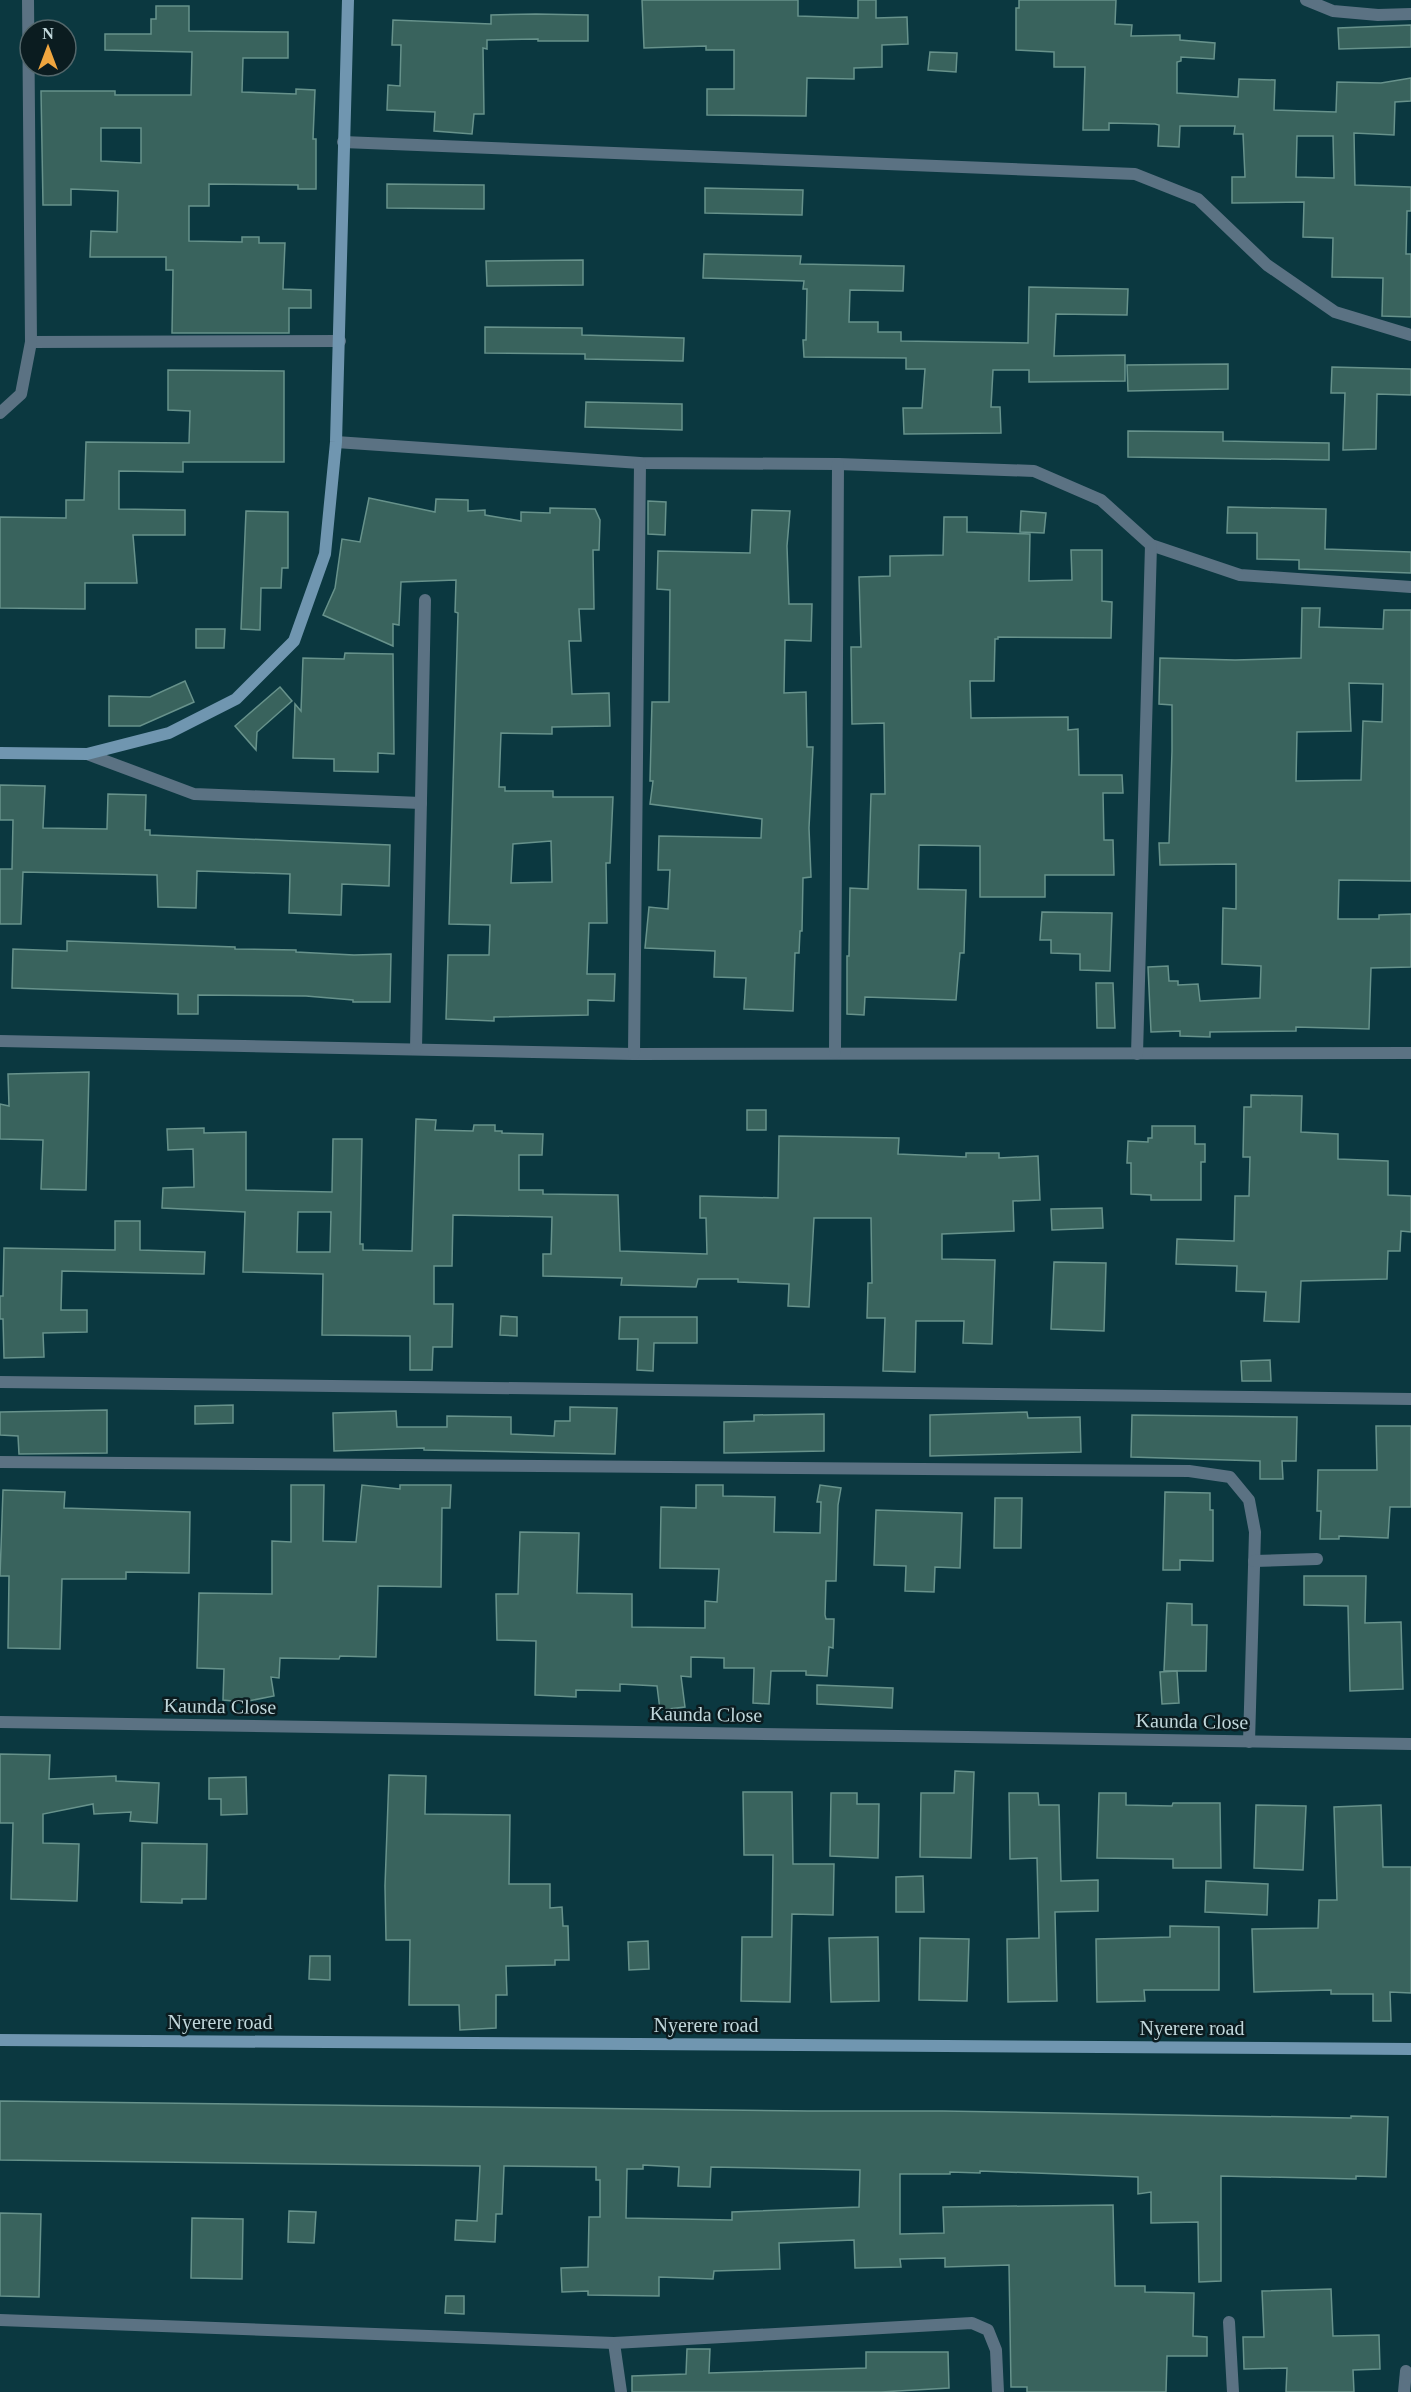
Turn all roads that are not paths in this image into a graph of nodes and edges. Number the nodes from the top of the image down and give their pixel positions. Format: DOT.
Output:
graph roads {
  1 [pos="28,0"];
  2 [pos="348,0"];
  3 [pos="1306,0"];
  4 [pos="1411,14"];
  5 [pos="343,142"];
  6 [pos="1411,335"];
  7 [pos="340,341"];
  8 [pos="31,342"];
  9 [pos="0,413"];
  10 [pos="336,442"];
  11 [pos="640,463"];
  12 [pos="838,464"];
  13 [pos="1151,545"];
  14 [pos="1411,587"];
  15 [pos="425,600"];
  16 [pos="0,753"];
  17 [pos="87,754"];
  18 [pos="421,803"];
  19 [pos="0,1041"];
  20 [pos="416,1049"];
  21 [pos="835,1053"];
  22 [pos="1411,1053"];
  23 [pos="634,1054"];
  24 [pos="1137,1054"];
  25 [pos="0,1382"];
  26 [pos="1411,1399"];
  27 [pos="0,1462"];
  28 [pos="1317,1560"];
  29 [pos="1254,1561"];
  30 [pos="0,1722"];
  31 [pos="1249,1742"];
  32 [pos="1411,1744"];
  33 [pos="0,2040"];
  34 [pos="1411,2049"];
  35 [pos="0,2320"];
  36 [pos="1229,2322"];
  37 [pos="614,2343"];
  38 [pos="1406,2372"];
  39 [pos="621,2392"];
  40 [pos="998,2392"];
  41 [pos="1233,2392"];
  42 [pos="1404,2392"];
  1 -- 8 [label="street"];
  2 -- 5 [label="street"];
  3 -- 4 [label="street"];
  5 -- 6 [label="street"];
  5 -- 7 [label="street"];
  7 -- 8 [label="street"];
  7 -- 10 [label="street"];
  8 -- 9 [label="street"];
  10 -- 11 [label="street"];
  10 -- 17 [label="street"];
  11 -- 12 [label="street"];
  11 -- 23 [label="street"];
  12 -- 13 [label="street"];
  12 -- 21 [label="street"];
  13 -- 14 [label="street"];
  13 -- 24 [label="street"];
  15 -- 18 [label="street"];
  16 -- 17 [label="street"];
  17 -- 18 [label="street"];
  18 -- 20 [label="street"];
  19 -- 20 [label="street"];
  20 -- 23 [label="street"];
  21 -- 23 [label="street"];
  21 -- 24 [label="street"];
  22 -- 24 [label="street"];
  25 -- 26 [label="street"];
  27 -- 29 [label="street"];
  28 -- 29 [label="street"];
  29 -- 31 [label="street"];
  30 -- 31 [label="street, Kaunda Close"];
  31 -- 32 [label="street, Kaunda Close"];
  33 -- 34 [label="street, Nyerere road"];
  35 -- 37 [label="street"];
  36 -- 41 [label="street"];
  37 -- 39 [label="street"];
  37 -- 40 [label="street"];
  38 -- 42 [label="street"];
}
